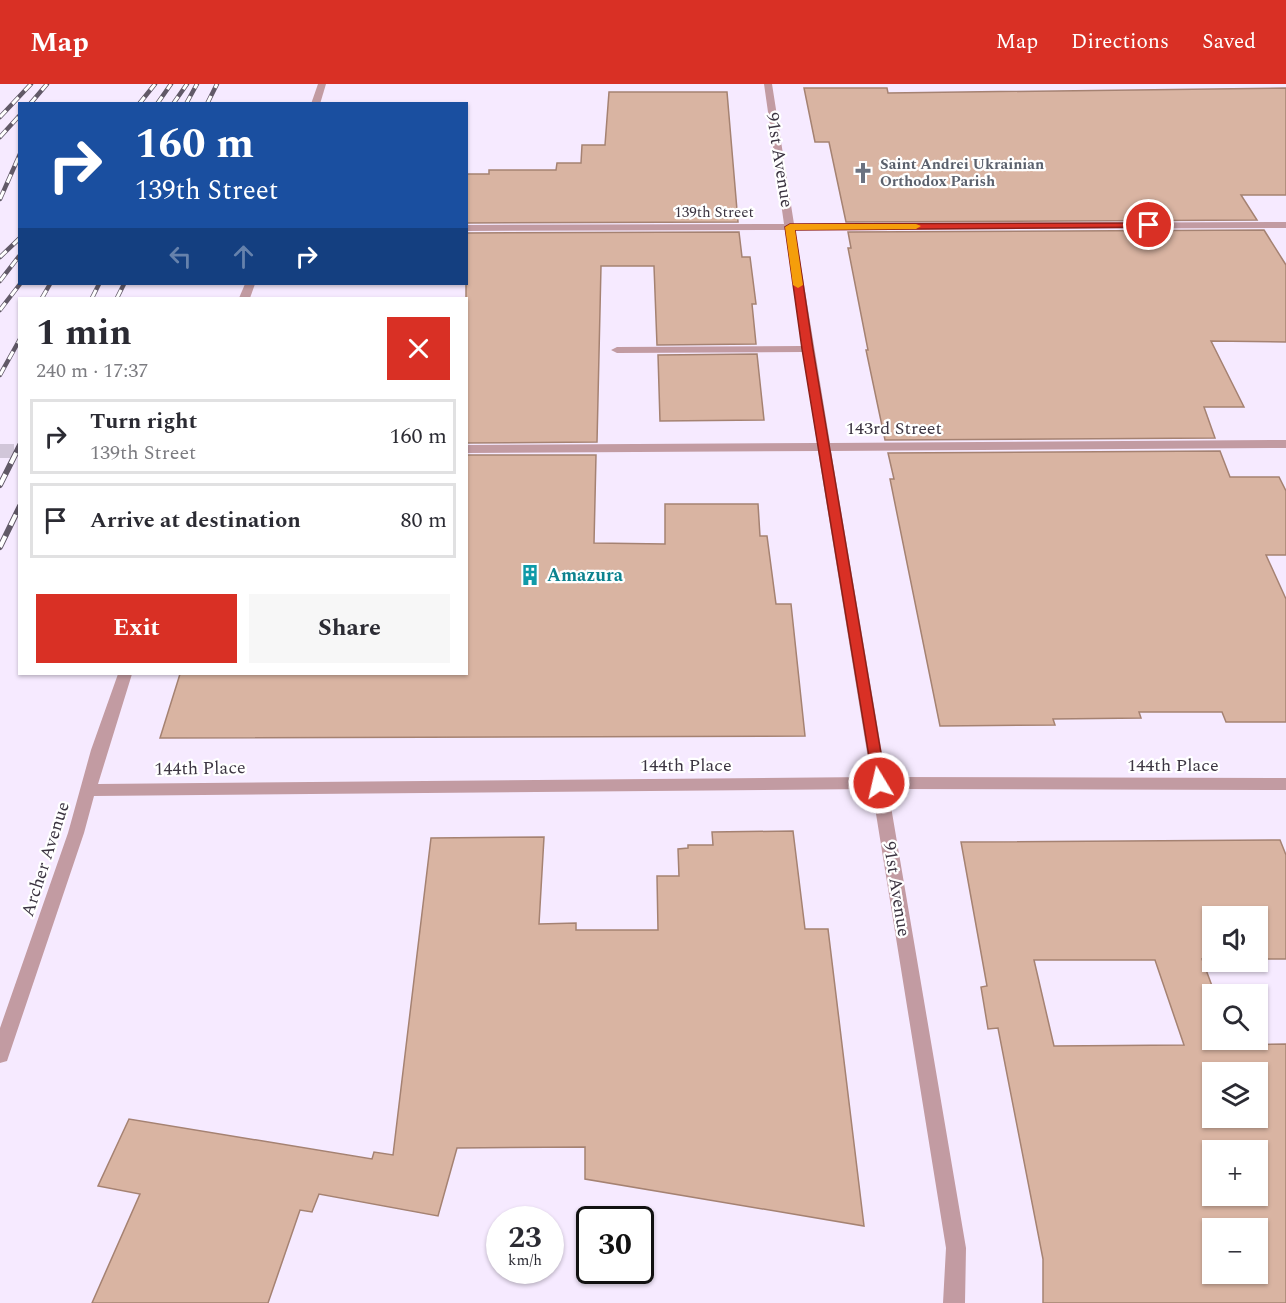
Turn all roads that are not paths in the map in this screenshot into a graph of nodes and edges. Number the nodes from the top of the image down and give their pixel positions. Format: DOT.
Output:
graph roads {
  1 [pos="322,84"];
  2 [pos="768,84"];
  3 [pos="316,102"];
  4 [pos="1286,225"];
  5 [pos="790,227"];
  6 [pos="468,228"];
  7 [pos="808,349"];
  8 [pos="617,350"];
  9 [pos="1286,444"];
  10 [pos="824,446"];
  11 [pos="468,449"];
  12 [pos="125,675"];
  13 [pos="879,783"];
  14 [pos="1286,784"];
  15 [pos="87,790"];
  16 [pos="0,1055"];
  17 [pos="954,1303"];
  1 -- 3 [label="street"];
  2 -- 5 [label="street, 91st Avenue"];
  4 -- 5 [label="street, 139th Street"];
  5 -- 6 [label="street, 139th Street"];
  5 -- 7 [label="street, 91st Avenue"];
  7 -- 8 [label="street"];
  7 -- 10 [label="street, 91st Avenue"];
  9 -- 10 [label="street, 143rd Street"];
  10 -- 11 [label="street, 143rd Street"];
  10 -- 13 [label="street, 91st Avenue"];
  12 -- 15 [label="street, Archer Avenue"];
  13 -- 14 [label="street, 144th Place"];
  13 -- 15 [label="street, 144th Place"];
  13 -- 17 [label="street, 91st Avenue"];
  15 -- 16 [label="street, Archer Avenue"];
}
